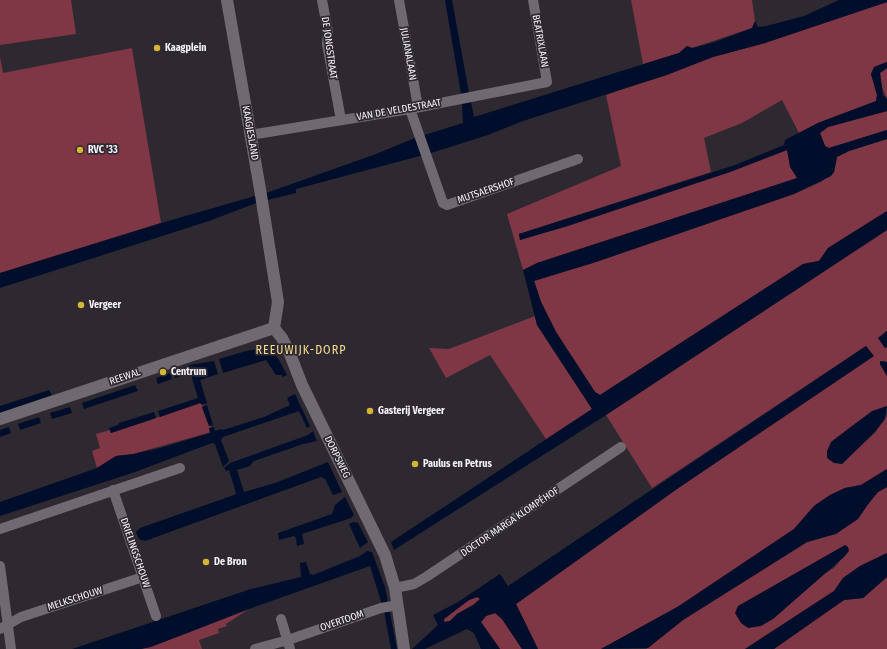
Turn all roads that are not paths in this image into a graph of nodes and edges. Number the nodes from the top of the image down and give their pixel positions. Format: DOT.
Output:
graph roads {
  1 [pos="227,0"];
  2 [pos="322,0"];
  3 [pos="398,0"];
  4 [pos="533,0"];
  5 [pos="547,82"];
  6 [pos="414,108"];
  7 [pos="341,120"];
  8 [pos="250,135"];
  9 [pos="578,159"];
  10 [pos="274,328"];
  11 [pos="0,419"];
  12 [pos="621,447"];
  13 [pos="180,468"];
  14 [pos="113,490"];
  15 [pos="0,529"];
  16 [pos="0,566"];
  17 [pos="143,577"];
  18 [pos="395,588"];
  19 [pos="390,606"];
  20 [pos="156,616"];
  21 [pos="281,619"];
  22 [pos="4,626"];
  23 [pos="289,644"];
  24 [pos="404,648"];
  25 [pos="11,649"];
  26 [pos="255,649"];
  1 -- 8 [label="street, KAAGJESLAND"];
  2 -- 7 [label="street, DE JONGSTRAAT"];
  3 -- 6 [label="street, JULIANALAAN"];
  4 -- 5 [label="street, BEATRIXLAAN"];
  5 -- 6 [label="street, VAN DE VELDESTRAAT"];
  6 -- 7 [label="street, VAN DE VELDESTRAAT"];
  6 -- 9 [label="street, MUTSAERSHOF"];
  7 -- 8 [label="street, VAN DE VELDESTRAAT"];
  8 -- 10 [label="street, KAAGJESLAND"];
  10 -- 11 [label="street, REEWAL"];
  10 -- 18 [label="street, DORPSWEG"];
  12 -- 18 [label="street, DOCTOR MARGA KLOMPÉHOF"];
  13 -- 14 [label="street"];
  14 -- 15 [label="street"];
  14 -- 17 [label="street, DRIELINGSCHOUW"];
  16 -- 22 [label="street"];
  17 -- 20 [label="street, DRIELINGSCHOUW"];
  17 -- 22 [label="street, MELKSCHOUW"];
  18 -- 19 [label="street, DORPSWEG"];
  19 -- 23 [label="street, OVERTOOM"];
  19 -- 24 [label="street, DORPSWEG"];
  21 -- 23 [label="street"];
  22 -- 25 [label="street"];
  23 -- 26 [label="street, OVERTOOM"];
}
